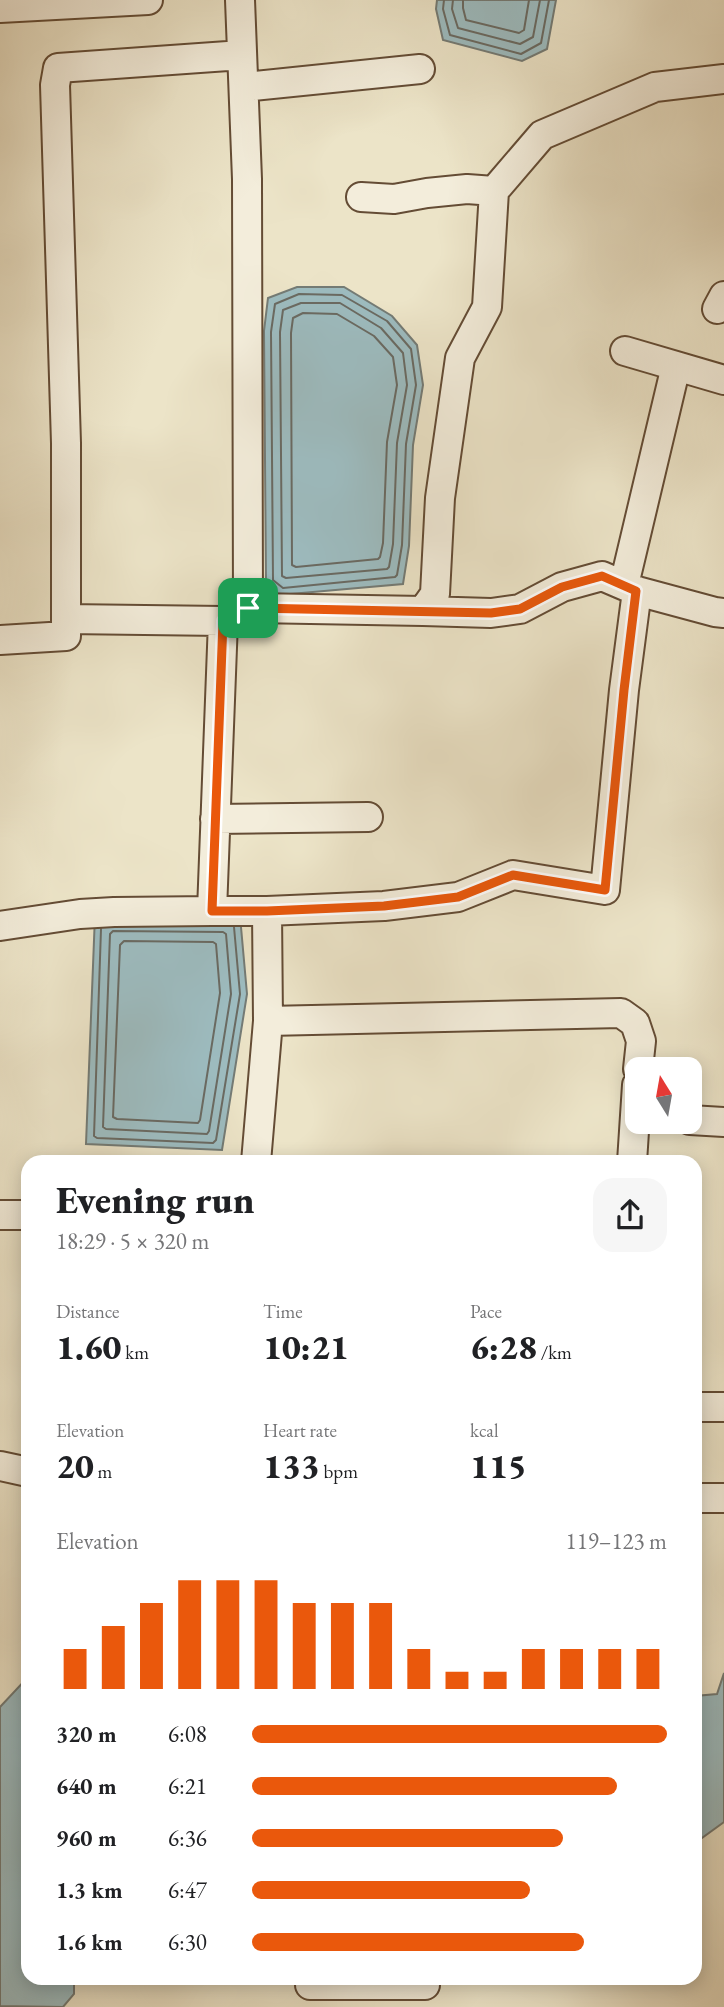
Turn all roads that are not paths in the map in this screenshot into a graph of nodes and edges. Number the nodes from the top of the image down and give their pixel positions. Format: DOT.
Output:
graph roads {
  1 [pos="148,0"];
  2 [pos="240,0"];
  3 [pos="0,8"];
  4 [pos="243,55"];
  5 [pos="420,69"];
  6 [pos="724,79"];
  7 [pos="244,87"];
  8 [pos="494,191"];
  9 [pos="361,197"];
  10 [pos="625,351"];
  11 [pos="676,366"];
  12 [pos="724,380"];
  13 [pos="630,588"];
  14 [pos="248,608"];
  15 [pos="423,611"];
  16 [pos="724,613"];
  17 [pos="65,619"];
  18 [pos="223,621"];
  19 [pos="0,640"];
  20 [pos="368,817"];
  21 [pos="215,819"];
  22 [pos="212,911"];
  23 [pos="267,911"];
  24 [pos="0,926"];
  25 [pos="268,1021"];
  26 [pos="639,1057"];
  27 [pos="702,1121"];
  28 [pos="724,1122"];
  29 [pos="635,1134"];
  30 [pos="257,1155"];
  31 [pos="633,1155"];
  32 [pos="0,1215"];
  33 [pos="21,1215"];
  34 [pos="702,1407"];
  35 [pos="724,1407"];
  36 [pos="0,1466"];
  37 [pos="21,1470"];
  38 [pos="702,1497"];
  39 [pos="724,1498"];
  40 [pos="310,1985"];
  41 [pos="425,1990"];
  1 -- 3 [label="street"];
  2 -- 4 [label="street"];
  4 -- 7 [label="street"];
  4 -- 17 [label="street"];
  5 -- 7 [label="street"];
  6 -- 8 [label="street"];
  7 -- 14 [label="street"];
  8 -- 9 [label="street"];
  8 -- 15 [label="street"];
  10 -- 11 [label="street"];
  11 -- 12 [label="street"];
  11 -- 13 [label="street"];
  13 -- 15 [label="street"];
  13 -- 16 [label="street"];
  13 -- 23 [label="street"];
  14 -- 15 [label="street"];
  14 -- 18 [label="street"];
  17 -- 18 [label="street"];
  17 -- 19 [label="street"];
  18 -- 21 [label="street"];
  20 -- 21 [label="street"];
  21 -- 22 [label="street"];
  22 -- 23 [label="street"];
  22 -- 24 [label="street"];
  23 -- 25 [label="street"];
  25 -- 26 [label="street"];
  25 -- 30 [label="street"];
  27 -- 28 [label="street"];
  29 -- 31 [label="street"];
  32 -- 33 [label="street"];
  34 -- 35 [label="street"];
  36 -- 37 [label="street"];
  38 -- 39 [label="street"];
  40 -- 41 [label="street"];
}
